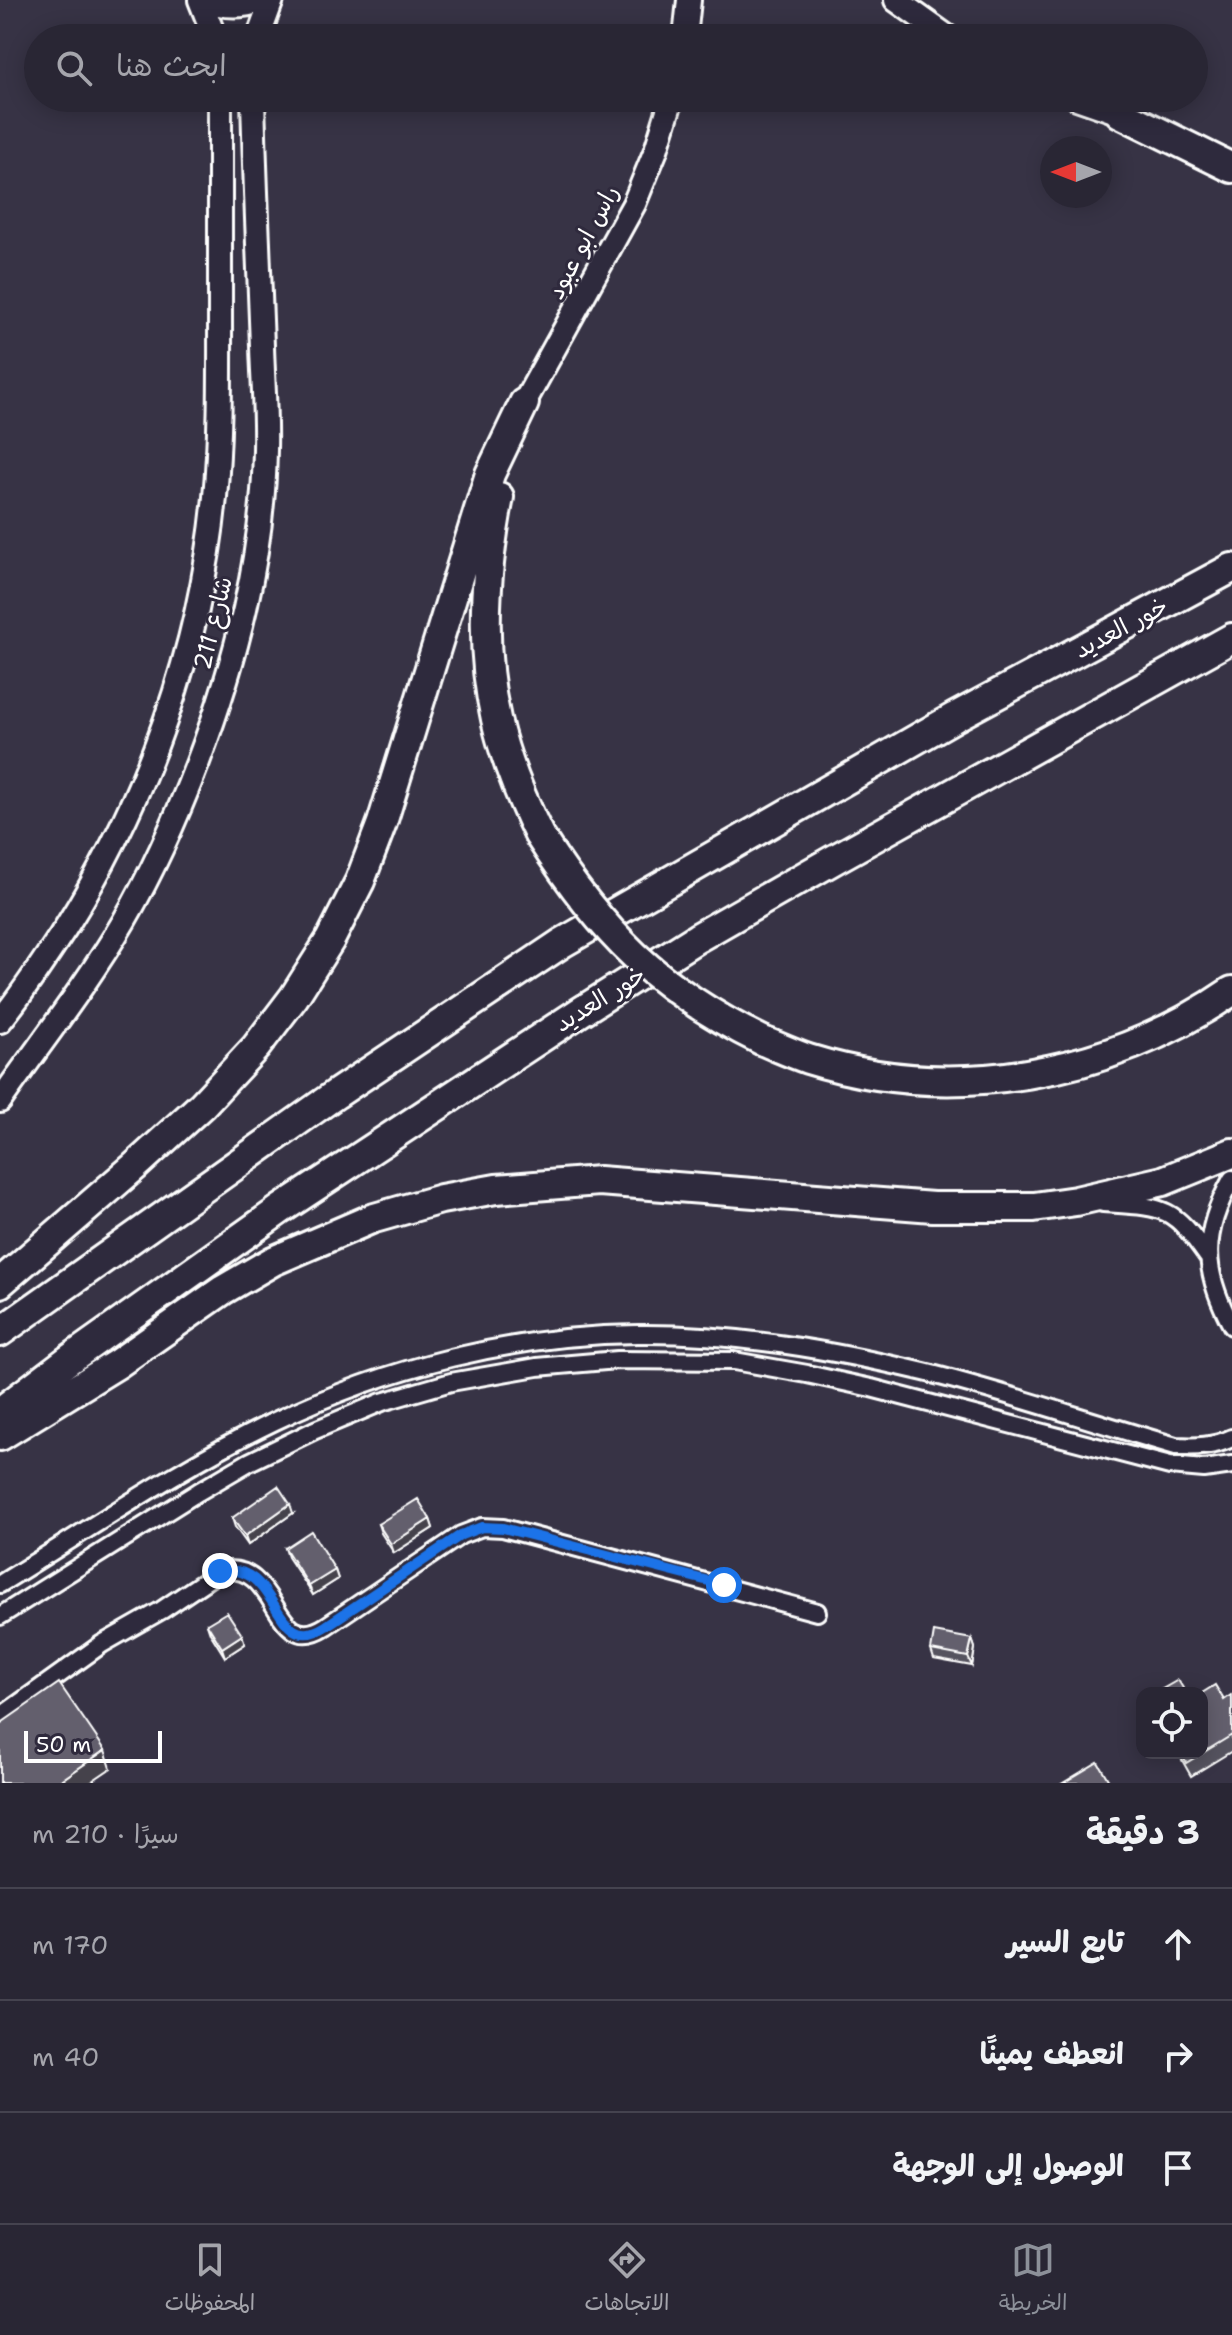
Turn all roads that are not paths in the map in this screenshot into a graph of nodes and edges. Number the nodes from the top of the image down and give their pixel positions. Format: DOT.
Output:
graph roads {
  1 [pos="203,0"];
  2 [pos="263,0"];
  3 [pos="272,0"];
  4 [pos="689,0"];
  5 [pos="896,0"];
  6 [pos="211,24"];
  7 [pos="263,24"];
  8 [pos="686,24"];
  9 [pos="929,24"];
  10 [pos="220,112"];
  11 [pos="253,112"];
  12 [pos="668,112"];
  13 [pos="1117,112"];
  14 [pos="1120,113"];
  15 [pos="1232,146"];
  16 [pos="1232,168"];
  17 [pos="524,403"];
  18 [pos="1232,568"];
  19 [pos="1232,638"];
  20 [pos="1232,991"];
  21 [pos="0,1021"];
  22 [pos="0,1101"];
  23 [pos="1232,1153"];
  24 [pos="1232,1179"];
  25 [pos="1076,1201"];
  26 [pos="1208,1257"];
  27 [pos="0,1283"];
  28 [pos="1232,1326"];
  29 [pos="0,1332"];
  30 [pos="0,1412"];
  31 [pos="0,1436"];
  32 [pos="1232,1438"];
  33 [pos="1232,1465"];
  34 [pos="0,1584"];
  35 [pos="817,1612"];
  36 [pos="0,1616"];
  37 [pos="0,1717"];
  1 -- 2 [label="main road"];
  1 -- 6 [label="main road"];
  3 -- 7 [label="main road"];
  4 -- 8 [label="main road"];
  5 -- 9 [label="main road"];
  10 -- 21 [label="main road, شارع 211"];
  11 -- 22 [label="main road, شارع 211"];
  12 -- 17 [label="main road, راس ابو عبود"];
  13 -- 14 [label="main road"];
  14 -- 15 [label="highway"];
  14 -- 16 [label="highway"];
  17 -- 20 [label="highway, bridge"];
  17 -- 27 [label="highway"];
  18 -- 29 [label="highway, خور العديد"];
  19 -- 30 [label="highway, خور العديد"];
  23 -- 25 [label="highway"];
  24 -- 26 [label="street"];
  25 -- 26 [label="street"];
  25 -- 31 [label="highway"];
  26 -- 28 [label="street"];
  32 -- 34 [label="street"];
  33 -- 36 [label="street"];
  35 -- 37 [label="street"];
}
